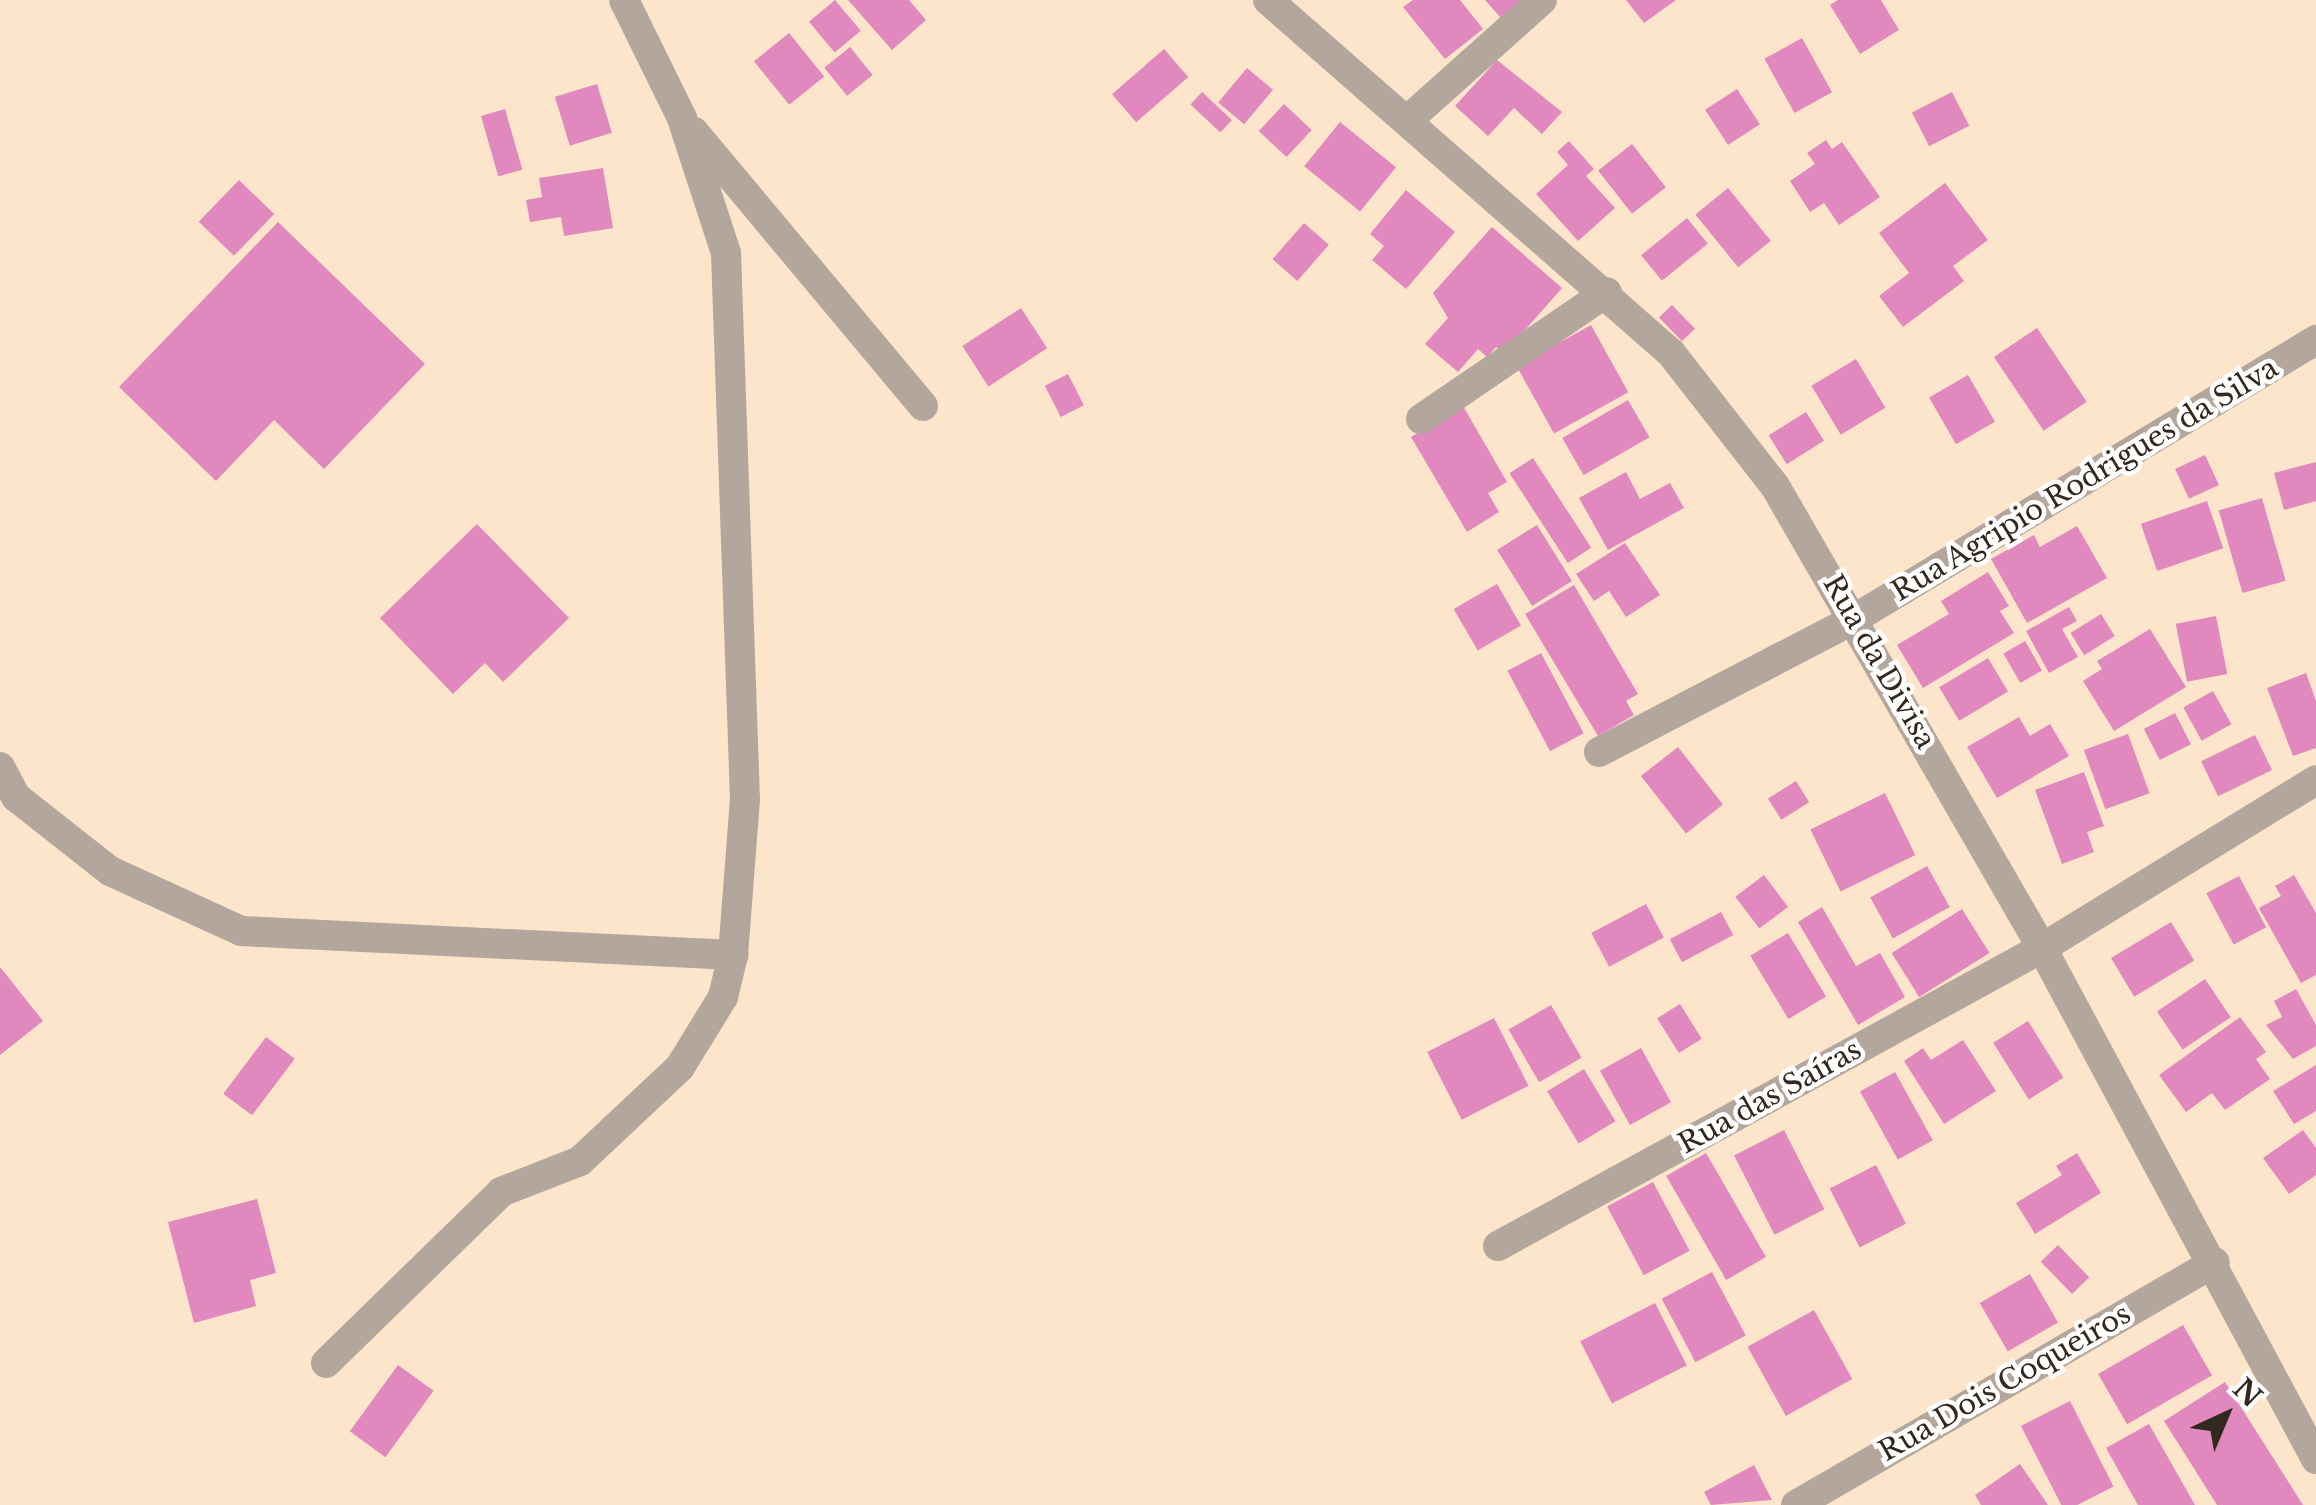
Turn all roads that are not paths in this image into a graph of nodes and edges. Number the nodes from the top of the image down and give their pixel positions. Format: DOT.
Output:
graph roads {
  1 [pos="624,0"];
  2 [pos="1268,0"];
  3 [pos="1542,0"];
  4 [pos="682,118"];
  5 [pos="1410,118"];
  6 [pos="1608,292"];
  7 [pos="2316,340"];
  8 [pos="922,406"];
  9 [pos="1421,419"];
  10 [pos="1854,619"];
  11 [pos="1599,752"];
  12 [pos="0,767"];
  13 [pos="2316,780"];
  14 [pos="2042,948"];
  15 [pos="733,955"];
  16 [pos="1498,1246"];
  17 [pos="2214,1262"];
  18 [pos="326,1363"];
  19 [pos="2316,1459"];
  20 [pos="1796,1505"];
  1 -- 4 [label="street"];
  2 -- 5 [label="street, Rua da Divisa"];
  3 -- 5 [label="street"];
  4 -- 8 [label="street"];
  4 -- 15 [label="street"];
  5 -- 6 [label="street, Rua da Divisa"];
  6 -- 9 [label="street"];
  6 -- 10 [label="street, Rua da Divisa"];
  7 -- 10 [label="street, Rua Agripio Rodrigues da Silva"];
  10 -- 11 [label="street, Rua Agripio Rodrigues da Silva"];
  10 -- 14 [label="street, Rua da Divisa"];
  12 -- 15 [label="street"];
  13 -- 14 [label="street, Rua das Saíras"];
  14 -- 16 [label="street, Rua das Saíras"];
  14 -- 17 [label="street, Rua da Divisa"];
  15 -- 18 [label="street"];
  17 -- 19 [label="street, Rua da Divisa"];
  17 -- 20 [label="street, Rua Dois Coqueiros"];
}
